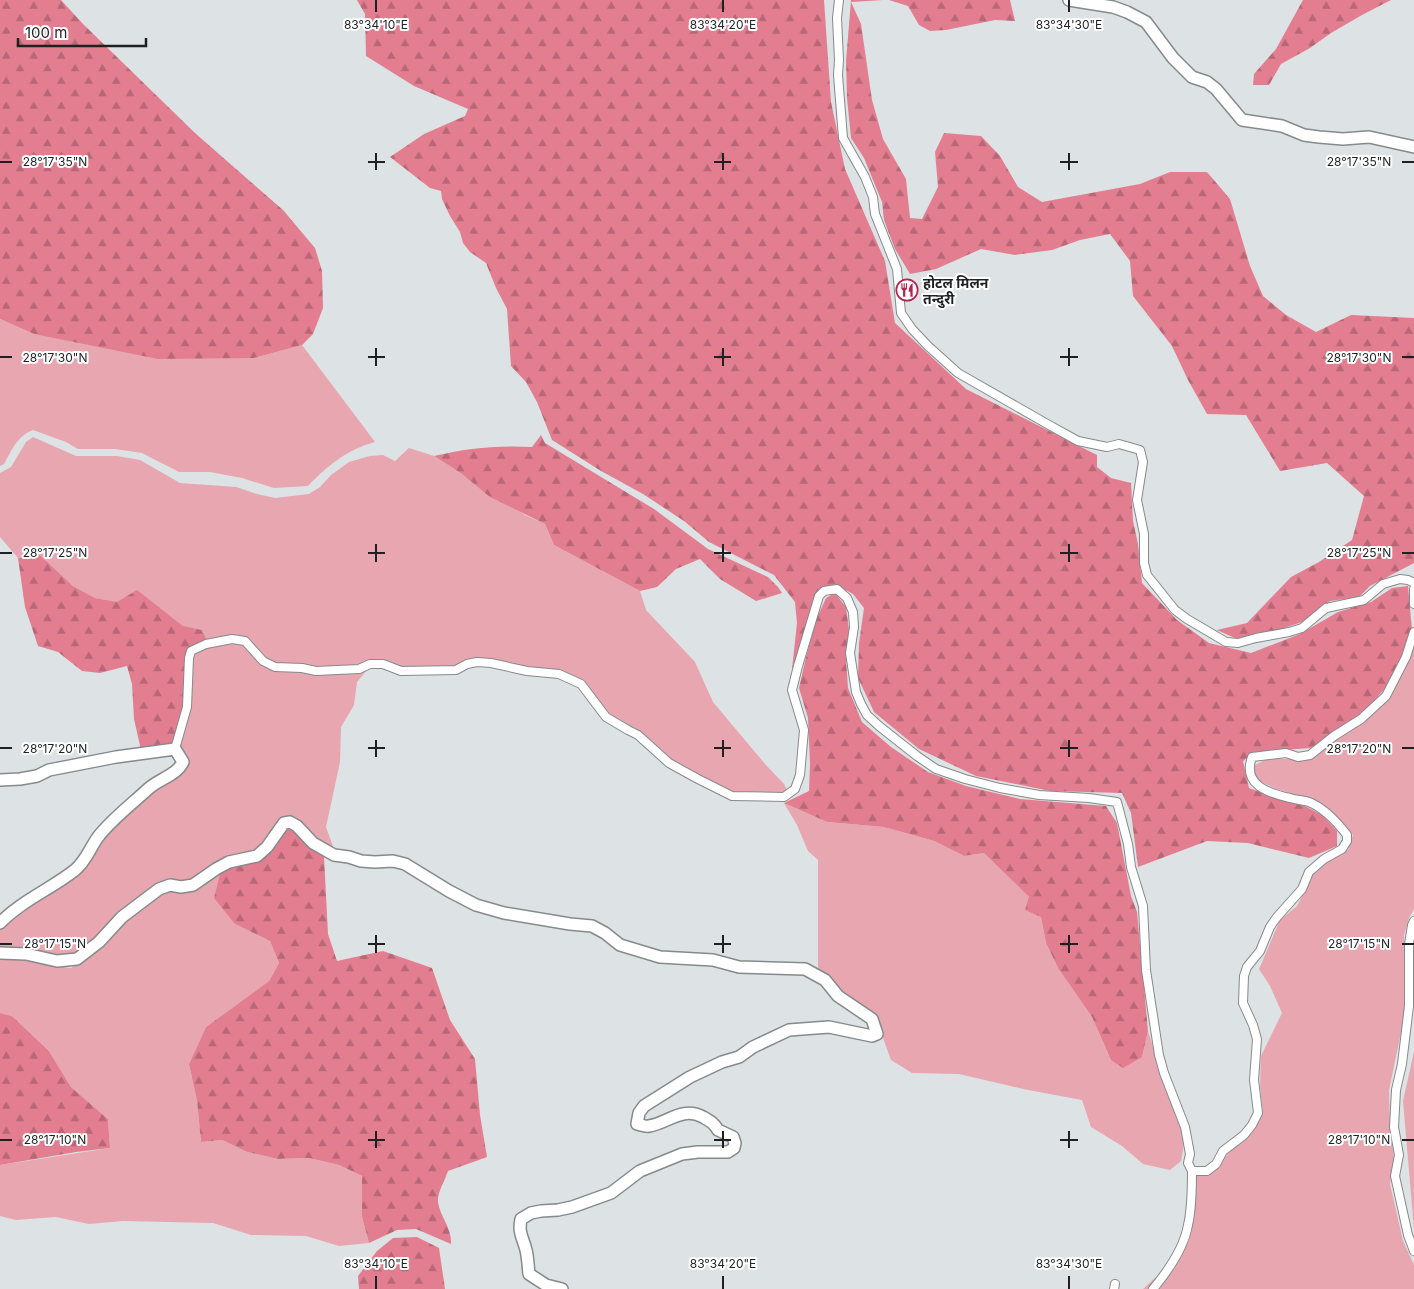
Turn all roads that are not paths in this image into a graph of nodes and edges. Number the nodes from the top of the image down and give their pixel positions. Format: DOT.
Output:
graph roads {
  1 [pos="840,0"];
  2 [pos="1069,0"];
  3 [pos="1414,146"];
  4 [pos="1414,583"];
  5 [pos="1414,589"];
  6 [pos="1414,604"];
  7 [pos="1414,632"];
  8 [pos="174,749"];
  9 [pos="0,780"];
  10 [pos="1414,921"];
  11 [pos="0,923"];
  12 [pos="0,953"];
  13 [pos="1192,1171"];
  14 [pos="1414,1251"];
  15 [pos="562,1289"];
  16 [pos="1153,1289"];
  1 -- 4 [label="street"];
  2 -- 3 [label="street"];
  5 -- 6 [label="street"];
  7 -- 13 [label="street"];
  8 -- 9 [label="street"];
  8 -- 11 [label="street"];
  8 -- 13 [label="street"];
  10 -- 14 [label="street"];
  12 -- 15 [label="street"];
  13 -- 16 [label="street"];
}
